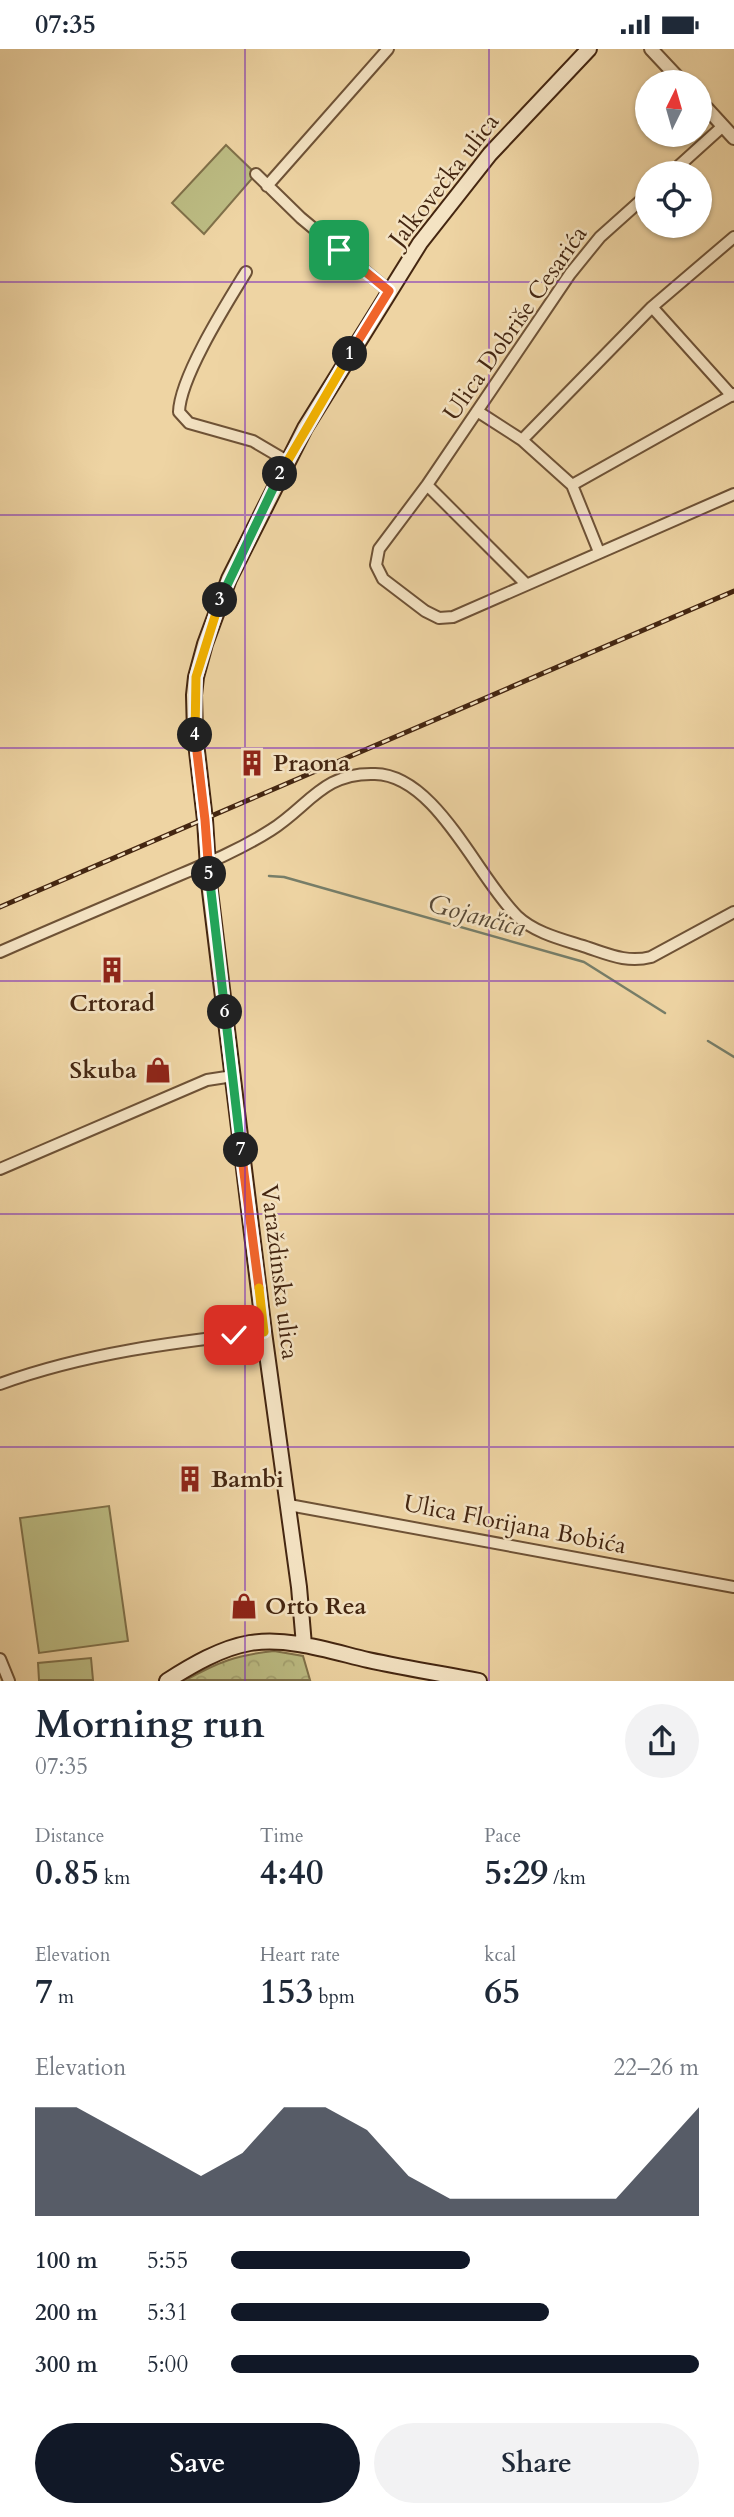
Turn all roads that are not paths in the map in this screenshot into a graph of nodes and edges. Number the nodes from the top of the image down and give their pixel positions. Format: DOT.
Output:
graph roads {
  1 [pos="370,49"];
  2 [pos="388,49"];
  3 [pos="589,49"];
  4 [pos="651,49"];
  5 [pos="380,58"];
  6 [pos="671,70"];
  7 [pos="712,114"];
  8 [pos="723,126"];
  9 [pos="734,138"];
  10 [pos="684,161"];
  11 [pos="256,174"];
  12 [pos="267,185"];
  13 [pos="635,206"];
  14 [pos="734,237"];
  15 [pos="246,272"];
  16 [pos="389,291"];
  17 [pos="652,307"];
  18 [pos="733,395"];
  19 [pos="477,411"];
  20 [pos="522,440"];
  21 [pos="287,461"];
  22 [pos="427,485"];
  23 [pos="572,485"];
  24 [pos="734,494"];
  25 [pos="600,552"];
  26 [pos="526,584"];
  27 [pos="205,820"];
  28 [pos="208,862"];
  29 [pos="734,912"];
  30 [pos="0,952"];
  31 [pos="233,1076"];
  32 [pos="0,1169"];
  33 [pos="264,1332"];
  34 [pos="0,1384"];
  35 [pos="289,1505"];
  36 [pos="734,1587"];
  37 [pos="304,1645"];
  38 [pos="0,1660"];
  39 [pos="9,1681"];
  40 [pos="167,1681"];
  41 [pos="480,1681"];
  1 -- 5 [label="street"];
  2 -- 5 [label="street"];
  3 -- 16 [label="main road, Jalkovečka ulica"];
  4 -- 6 [label="street"];
  5 -- 12 [label="street"];
  7 -- 8 [label="street"];
  8 -- 9 [label="street"];
  8 -- 10 [label="street"];
  11 -- 12 [label="street"];
  12 -- 16 [label="street"];
  13 -- 19 [label="street, Ulica Dobriše Cesarića"];
  14 -- 17 [label="street"];
  15 -- 21 [label="street"];
  16 -- 21 [label="main road, Jalkovečka ulica"];
  17 -- 18 [label="street"];
  17 -- 20 [label="street"];
  18 -- 23 [label="street"];
  19 -- 20 [label="street"];
  19 -- 22 [label="street, Ulica Dobriše Cesarića"];
  20 -- 23 [label="street"];
  21 -- 27 [label="main road, Jalkovečka ulica"];
  22 -- 26 [label="street"];
  22 -- 26 [label="street, Ulica Dobriše Cesarića"];
  23 -- 25 [label="street"];
  24 -- 25 [label="street, Ulica Dobriše Cesarića"];
  25 -- 26 [label="street, Ulica Dobriše Cesarića"];
  27 -- 28 [label="main road, Varaždinska ulica"];
  28 -- 29 [label="street"];
  28 -- 30 [label="street"];
  28 -- 31 [label="main road, Varaždinska ulica"];
  31 -- 32 [label="street"];
  31 -- 33 [label="main road, Varaždinska ulica"];
  33 -- 34 [label="street"];
  33 -- 35 [label="main road, Varaždinska ulica"];
  35 -- 36 [label="street, Ulica Florijana Bobića"];
  35 -- 37 [label="main road, Varaždinska ulica"];
  37 -- 40 [label="main road"];
  37 -- 41 [label="main road"];
  38 -- 39 [label="street"];
}
